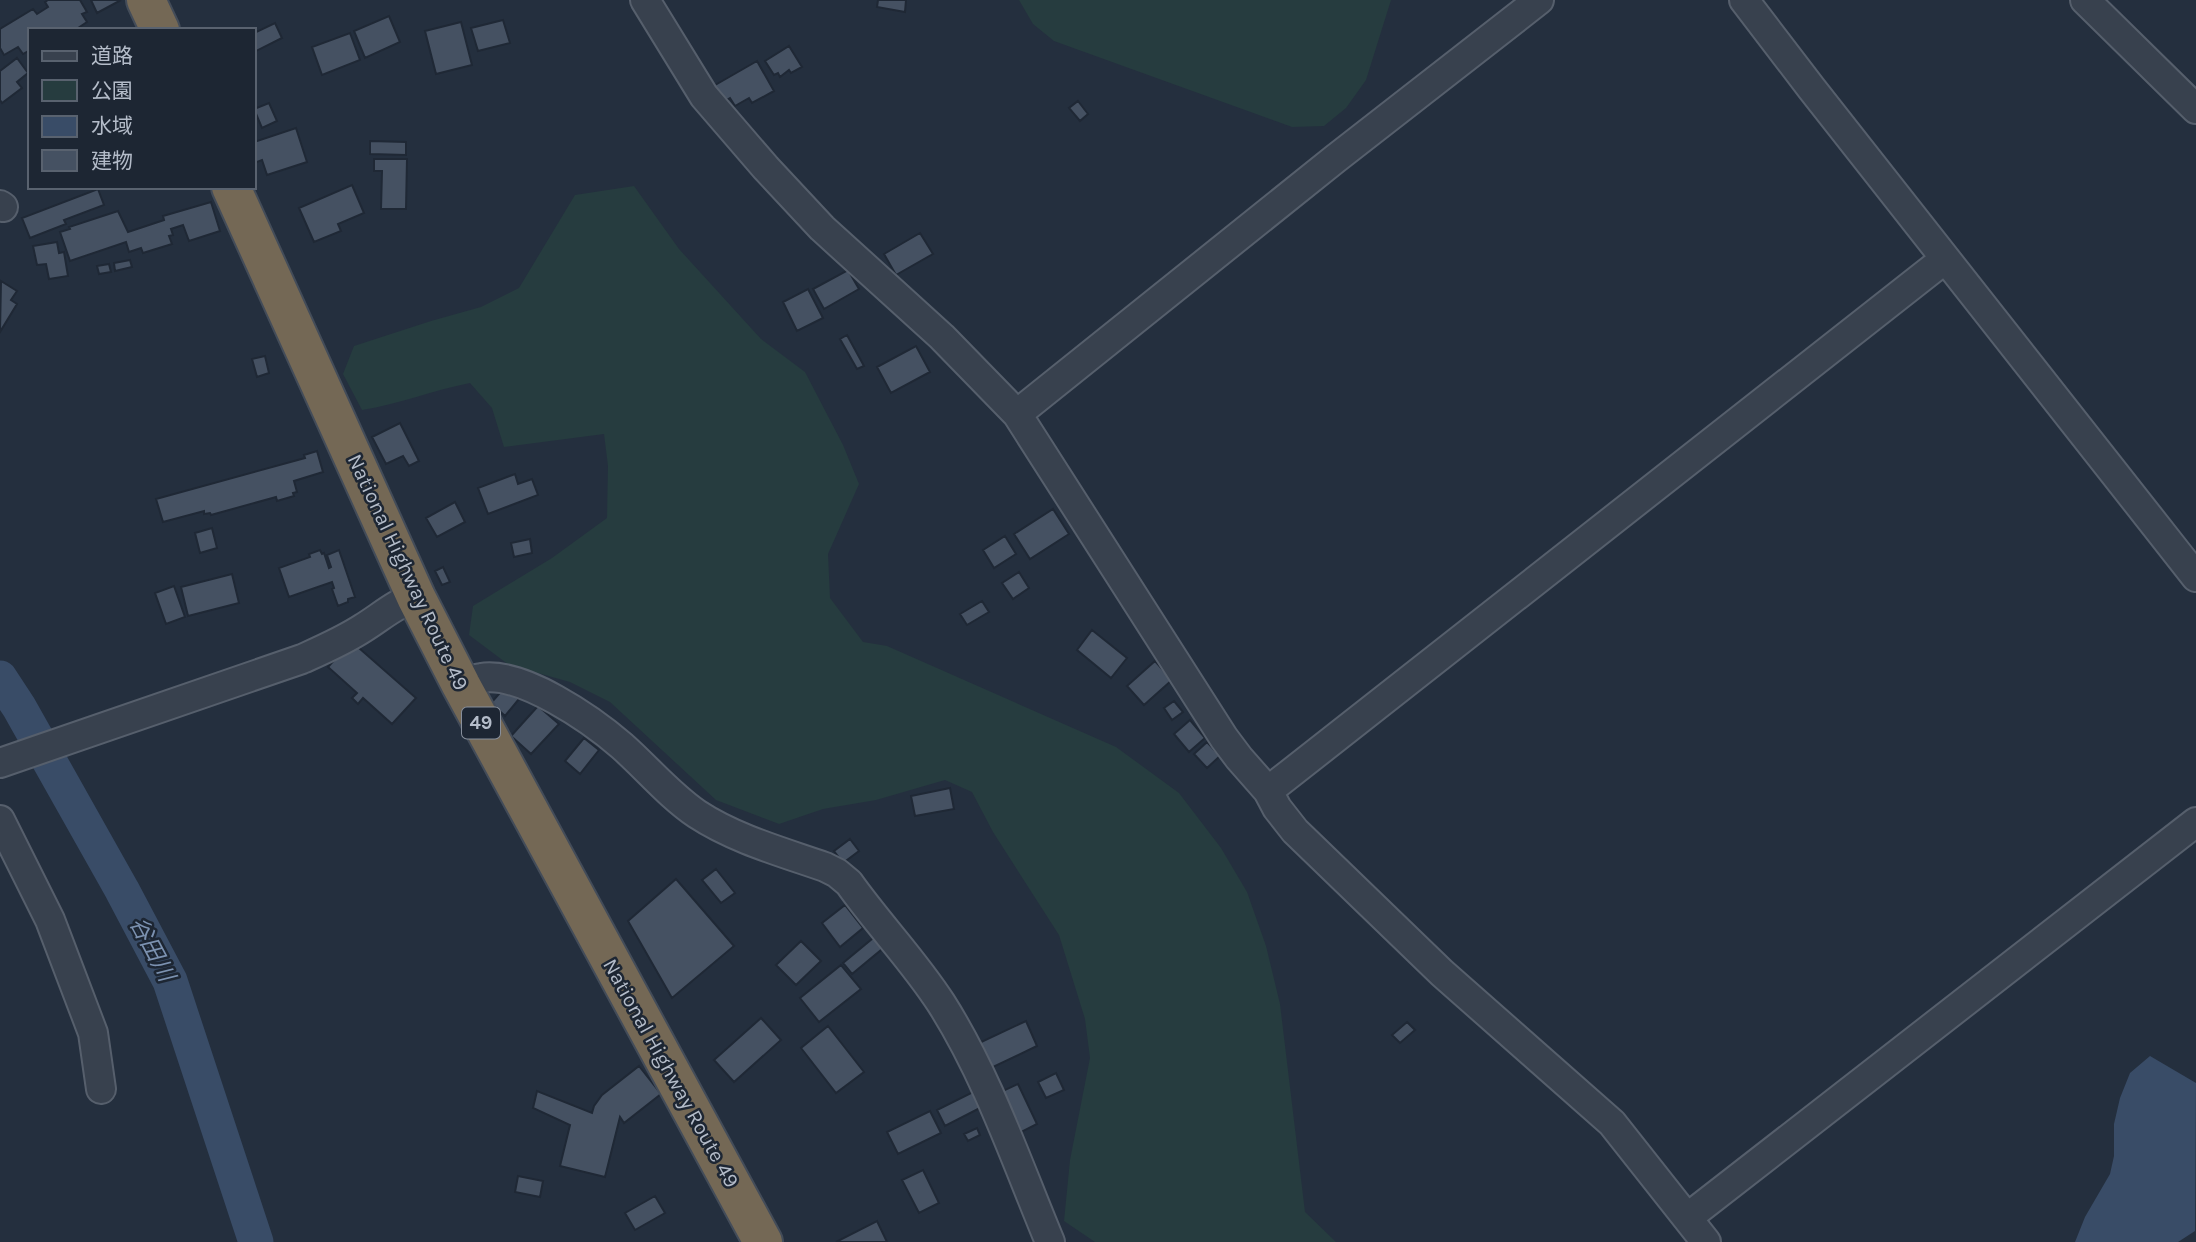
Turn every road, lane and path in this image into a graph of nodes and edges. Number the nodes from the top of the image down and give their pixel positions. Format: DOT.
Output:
graph roads {
  1 [pos="146,0"];
  2 [pos="645,0"];
  3 [pos="1539,0"];
  4 [pos="1744,0"];
  5 [pos="2084,0"];
  6 [pos="159,28"];
  7 [pos="2196,109"];
  8 [pos="232,189"];
  9 [pos="1945,259"];
  10 [pos="1017,414"];
  11 [pos="2196,577"];
  12 [pos="416,597"];
  13 [pos="461,685"];
  14 [pos="0,763"];
  15 [pos="1268,791"];
  16 [pos="0,820"];
  17 [pos="2196,822"];
  18 [pos="101,1089"];
  19 [pos="1687,1218"];
  20 [pos="763,1242"];
  21 [pos="1051,1242"];
  22 [pos="1706,1242"];
  1 -- 6 [label="highway"];
  2 -- 10 [label="street"];
  3 -- 10 [label="street"];
  4 -- 9 [label="street"];
  5 -- 7 [label="street"];
  8 -- 12 [label="highway, National Highway Route 49 / 49"];
  9 -- 11 [label="street"];
  9 -- 15 [label="street"];
  10 -- 15 [label="street"];
  12 -- 13 [label="highway, National Highway Route 49 / 49"];
  12 -- 14 [label="street"];
  13 -- 20 [label="highway, National Highway Route 49 / 49"];
  13 -- 21 [label="street"];
  15 -- 19 [label="street"];
  16 -- 18 [label="street"];
  17 -- 19 [label="street"];
  19 -- 22 [label="street"];
}
